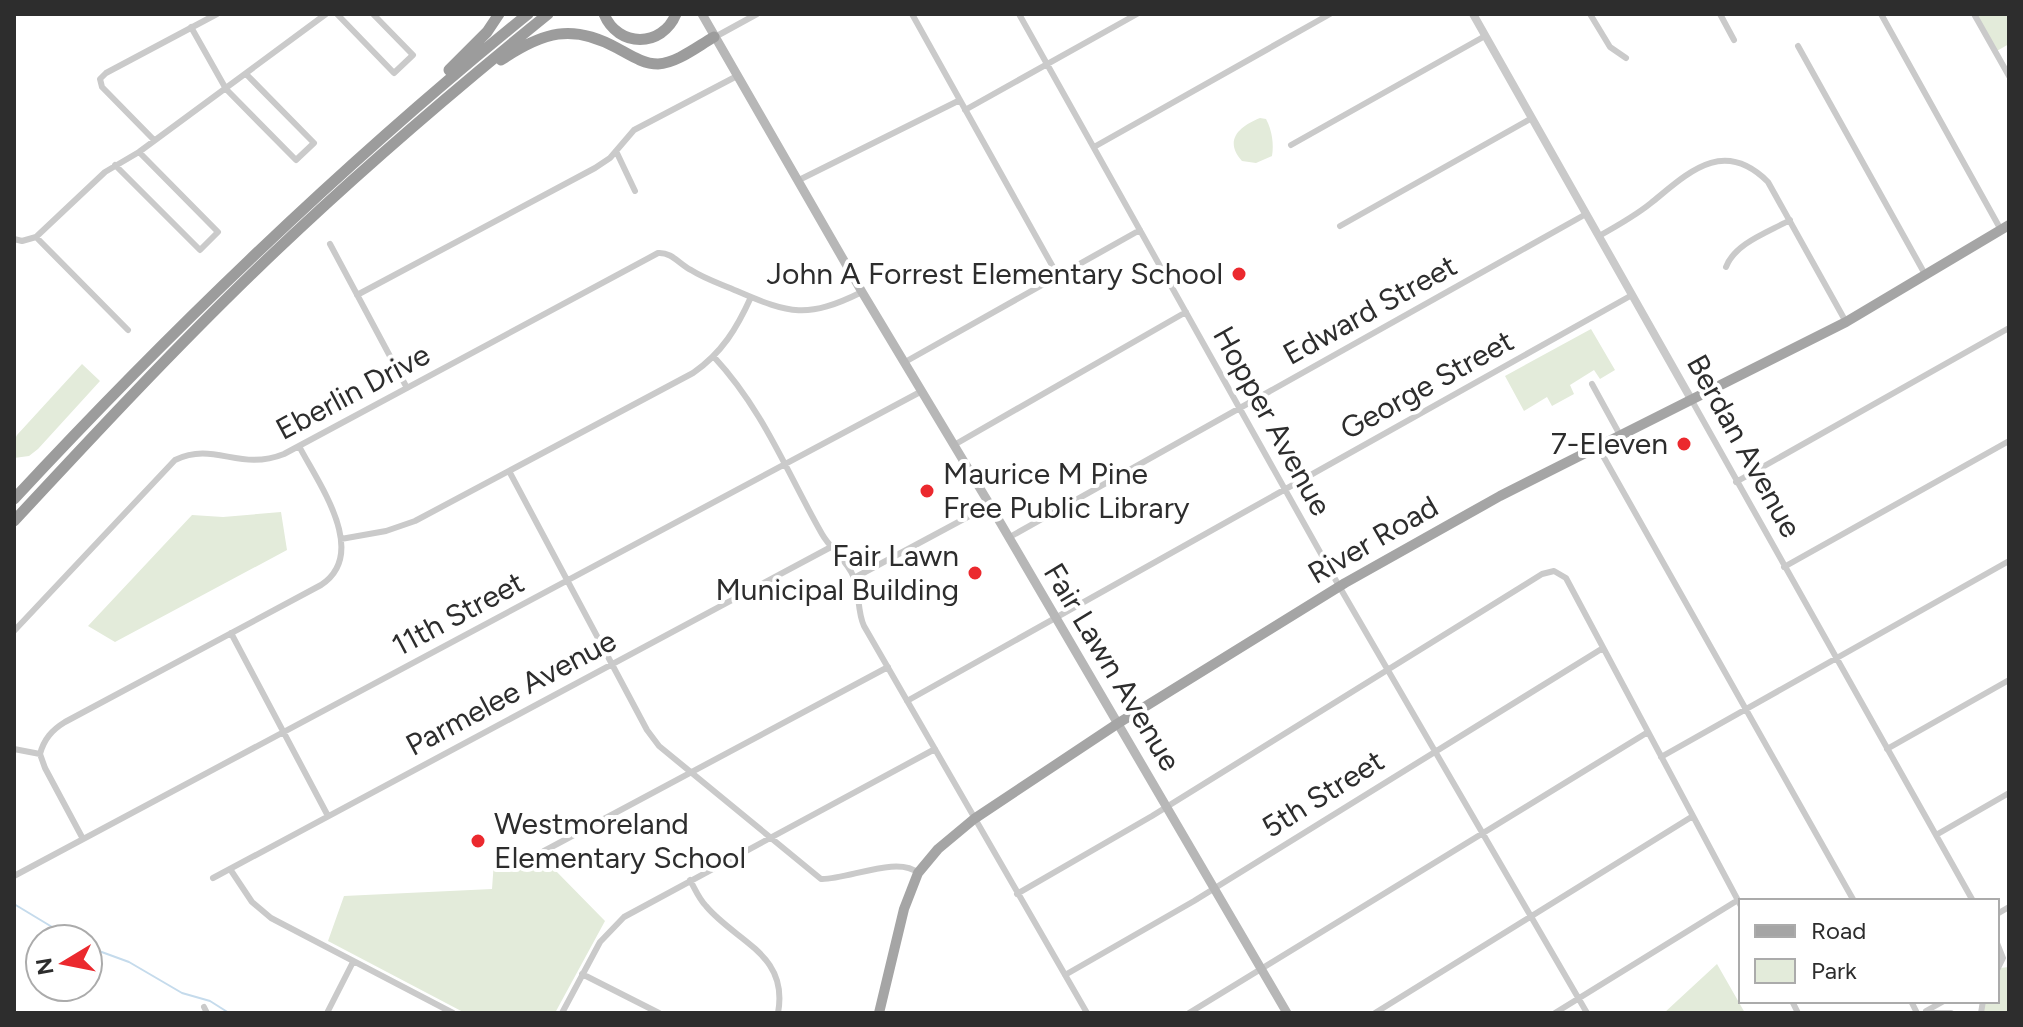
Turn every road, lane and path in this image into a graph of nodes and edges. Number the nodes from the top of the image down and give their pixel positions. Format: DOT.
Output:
graph roads {
  1 [pos="217,14"];
  2 [pos="308,14"];
  3 [pos="326,14"];
  4 [pos="337,14"];
  5 [pos="373,14"];
  6 [pos="499,14"];
  7 [pos="528,14"];
  8 [pos="548,14"];
  9 [pos="604,14"];
  10 [pos="676,14"];
  11 [pos="702,14"];
  12 [pos="757,14"];
  13 [pos="912,14"];
  14 [pos="1019,14"];
  15 [pos="1137,14"];
  16 [pos="1330,14"];
  17 [pos="1473,14"];
  18 [pos="1590,14"];
  19 [pos="1720,14"];
  20 [pos="1881,14"];
  21 [pos="1974,14"];
  22 [pos="313,24"];
  23 [pos="191,27"];
  24 [pos="1485,36"];
  25 [pos="714,37"];
  26 [pos="1734,40"];
  27 [pos="1798,46"];
  28 [pos="1626,58"];
  29 [pos="1047,64"];
  30 [pos="246,74"];
  31 [pos="737,76"];
  32 [pos="2009,76"];
  33 [pos="226,89"];
  34 [pos="960,100"];
  35 [pos="439,104"];
  36 [pos="965,110"];
  37 [pos="1532,118"];
  38 [pos="154,140"];
  39 [pos="371,145"];
  40 [pos="1291,145"];
  41 [pos="1094,147"];
  42 [pos="616,151"];
  43 [pos="139,152"];
  44 [pos="115,165"];
  45 [pos="799,180"];
  46 [pos="635,191"];
  47 [pos="1586,214"];
  48 [pos="1790,220"];
  49 [pos="1340,226"];
  50 [pos="2005,228"];
  51 [pos="1140,230"];
  52 [pos="1599,236"];
  53 [pos="36,237"];
  54 [pos="14,239"];
  55 [pos="330,244"];
  56 [pos="1726,267"];
  57 [pos="1058,276"];
  58 [pos="1926,276"];
  59 [pos="862,292"];
  60 [pos="357,295"];
  61 [pos="1632,295"];
  62 [pos="751,297"];
  63 [pos="1186,312"];
  64 [pos="1846,322"];
  65 [pos="2009,328"];
  66 [pos="128,330"];
  67 [pos="714,357"];
  68 [pos="905,362"];
  69 [pos="1592,384"];
  70 [pos="407,388"];
  71 [pos="922,391"];
  72 [pos="1691,399"];
  73 [pos="1239,408"];
  74 [pos="1620,435"];
  75 [pos="2009,441"];
  76 [pos="954,445"];
  77 [pos="299,446"];
  78 [pos="1598,447"];
  79 [pos="785,464"];
  80 [pos="509,471"];
  81 [pos="1736,482"];
  82 [pos="1285,490"];
  83 [pos="14,499"];
  84 [pos="990,505"];
  85 [pos="14,521"];
  86 [pos="1008,538"];
  87 [pos="341,539"];
  88 [pos="831,547"];
  89 [pos="2009,561"];
  90 [pos="1784,567"];
  91 [pos="854,578"];
  92 [pos="567,580"];
  93 [pos="1339,586"];
  94 [pos="1055,619"];
  95 [pos="14,631"];
  96 [pos="231,633"];
  97 [pos="1603,648"];
  98 [pos="1836,659"];
  99 [pos="612,664"];
  100 [pos="888,667"];
  101 [pos="1387,669"];
  102 [pos="2009,680"];
  103 [pos="907,701"];
  104 [pos="1746,709"];
  105 [pos="1117,724"];
  106 [pos="284,732"];
  107 [pos="1648,732"];
  108 [pos="14,749"];
  109 [pos="935,749"];
  110 [pos="1887,749"];
  111 [pos="1435,751"];
  112 [pos="40,754"];
  113 [pos="1661,757"];
  114 [pos="691,772"];
  115 [pos="2009,793"];
  116 [pos="1167,806"];
  117 [pos="328,816"];
  118 [pos="1693,816"];
  119 [pos="974,819"];
  120 [pos="1483,834"];
  121 [pos="1936,835"];
  122 [pos="769,837"];
  123 [pos="83,839"];
  124 [pos="544,851"];
  125 [pos="230,869"];
  126 [pos="918,873"];
  127 [pos="14,876"];
  128 [pos="213,878"];
  129 [pos="690,880"];
  130 [pos="1214,888"];
  131 [pos="1017,894"];
  132 [pos="1853,899"];
  133 [pos="1972,899"];
  134 [pos="1739,903"];
  135 [pos="1531,916"];
  136 [pos="1999,947"];
  137 [pos="353,962"];
  138 [pos="1999,968"];
  139 [pos="1262,970"];
  140 [pos="582,974"];
  141 [pos="1065,975"];
  142 [pos="1579,998"];
  143 [pos="1940,1003"];
  144 [pos="327,1013"];
  145 [pos="452,1013"];
  146 [pos="562,1013"];
  147 [pos="659,1013"];
  148 [pos="778,1013"];
  149 [pos="879,1013"];
  150 [pos="1087,1013"];
  151 [pos="1189,1013"];
  152 [pos="1287,1013"];
  153 [pos="1375,1013"];
  154 [pos="1555,1013"];
  155 [pos="1587,1013"];
  156 [pos="1922,1013"];
  157 [pos="1951,1013"];
  1 -- 23 [label="street"];
  2 -- 22 [label="street"];
  3 -- 22 [label="street"];
  4 -- 5 [label="street"];
  6 -- 39 [label="highway"];
  7 -- 39 [label="highway"];
  8 -- 35 [label="highway"];
  9 -- 10 [label="highway"];
  11 -- 25 [label="main road, Fair Lawn Avenue"];
  12 -- 25 [label="street"];
  13 -- 34 [label="street"];
  14 -- 29 [label="street, Hopper Avenue"];
  15 -- 29 [label="street"];
  16 -- 41 [label="street"];
  17 -- 24 [label="street, Berdan Avenue"];
  18 -- 28 [label="street"];
  19 -- 26 [label="street"];
  20 -- 50 [label="street"];
  21 -- 32 [label="street"];
  22 -- 30 [label="street"];
  23 -- 33 [label="street"];
  23 -- 38 [label="street"];
  24 -- 37 [label="street, Berdan Avenue"];
  24 -- 40 [label="street"];
  25 -- 31 [label="main road, Fair Lawn Avenue"];
  25 -- 35 [label="highway"];
  27 -- 58 [label="street"];
  29 -- 36 [label="street"];
  29 -- 41 [label="street, Hopper Avenue"];
  30 -- 33 [label="street"];
  30 -- 33 [label="street"];
  31 -- 42 [label="street"];
  31 -- 45 [label="main road, Fair Lawn Avenue"];
  33 -- 38 [label="street"];
  34 -- 36 [label="street"];
  34 -- 45 [label="street"];
  35 -- 85 [label="highway"];
  36 -- 57 [label="street"];
  37 -- 47 [label="street, Berdan Avenue"];
  37 -- 49 [label="street"];
  38 -- 43 [label="street"];
  39 -- 83 [label="highway"];
  41 -- 51 [label="street, Hopper Avenue"];
  42 -- 46 [label="street"];
  42 -- 60 [label="street"];
  43 -- 44 [label="street"];
  43 -- 44 [label="street"];
  44 -- 53 [label="street"];
  45 -- 59 [label="main road, Fair Lawn Avenue"];
  47 -- 52 [label="street, Berdan Avenue"];
  47 -- 73 [label="street, Edward Street"];
  48 -- 52 [label="street"];
  48 -- 56 [label="street"];
  48 -- 64 [label="street"];
  50 -- 58 [label="main road, River Road"];
  51 -- 57 [label="street"];
  51 -- 63 [label="street, Hopper Avenue"];
  52 -- 61 [label="street, Berdan Avenue"];
  53 -- 54 [label="street"];
  53 -- 66 [label="street"];
  55 -- 60 [label="street"];
  57 -- 68 [label="street"];
  58 -- 64 [label="main road, River Road"];
  59 -- 62 [label="street"];
  59 -- 68 [label="main road, Fair Lawn Avenue"];
  60 -- 70 [label="street"];
  61 -- 72 [label="street, Berdan Avenue"];
  61 -- 82 [label="street, George Street"];
  62 -- 67 [label="street"];
  62 -- 70 [label="street, Eberlin Drive"];
  63 -- 73 [label="street, Hopper Avenue"];
  63 -- 76 [label="street"];
  64 -- 72 [label="main road, River Road"];
  65 -- 81 [label="street"];
  67 -- 79 [label="street"];
  67 -- 80 [label="street"];
  68 -- 71 [label="main road, Fair Lawn Avenue"];
  69 -- 74 [label="street"];
  70 -- 77 [label="street, Eberlin Drive"];
  71 -- 76 [label="main road, Fair Lawn Avenue"];
  71 -- 79 [label="street, 11th Street"];
  72 -- 74 [label="main road, River Road"];
  72 -- 81 [label="street, Berdan Avenue"];
  73 -- 82 [label="street, Hopper Avenue"];
  73 -- 86 [label="street, Edward Street"];
  74 -- 78 [label="main road, River Road"];
  75 -- 90 [label="street"];
  76 -- 84 [label="main road, Fair Lawn Avenue"];
  77 -- 87 [label="street"];
  77 -- 95 [label="street, Eberlin Drive"];
  78 -- 93 [label="main road, River Road"];
  78 -- 104 [label="street"];
  79 -- 88 [label="street"];
  79 -- 92 [label="street, 11th Street"];
  80 -- 87 [label="street"];
  80 -- 92 [label="street"];
  81 -- 90 [label="street, Berdan Avenue"];
  82 -- 93 [label="street, Hopper Avenue"];
  82 -- 94 [label="street, George Street"];
  84 -- 86 [label="main road, Fair Lawn Avenue"];
  84 -- 91 [label="street"];
  86 -- 94 [label="main road, Fair Lawn Avenue"];
  87 -- 96 [label="street"];
  88 -- 91 [label="street"];
  88 -- 99 [label="street, Parmelee Avenue"];
  89 -- 98 [label="street"];
  90 -- 98 [label="street, Berdan Avenue"];
  91 -- 100 [label="street"];
  92 -- 99 [label="street"];
  92 -- 106 [label="street, 11th Street"];
  93 -- 101 [label="street, Hopper Avenue"];
  93 -- 105 [label="main road, River Road"];
  94 -- 103 [label="street, George Street"];
  94 -- 105 [label="main road, Fair Lawn Avenue"];
  96 -- 106 [label="street"];
  96 -- 112 [label="street"];
  97 -- 101 [label="street"];
  97 -- 107 [label="street"];
  97 -- 111 [label="street, 5th Street"];
  98 -- 104 [label="street"];
  98 -- 110 [label="street, Berdan Avenue"];
  99 -- 114 [label="street"];
  99 -- 117 [label="street, Parmelee Avenue"];
  100 -- 103 [label="street"];
  100 -- 114 [label="street"];
  101 -- 111 [label="street, Hopper Avenue"];
  101 -- 116 [label="street"];
  102 -- 110 [label="street"];
  103 -- 109 [label="street"];
  104 -- 113 [label="street"];
  104 -- 132 [label="street"];
  105 -- 116 [label="main road, Fair Lawn Avenue"];
  105 -- 119 [label="main road, River Road"];
  106 -- 117 [label="street"];
  106 -- 123 [label="street, 11th Street"];
  107 -- 113 [label="street"];
  107 -- 120 [label="street"];
  108 -- 112 [label="street"];
  109 -- 119 [label="street"];
  109 -- 122 [label="street"];
  110 -- 121 [label="street, Berdan Avenue"];
  111 -- 120 [label="street, Hopper Avenue"];
  111 -- 130 [label="street, 5th Street"];
  112 -- 123 [label="street"];
  113 -- 118 [label="street"];
  114 -- 122 [label="street"];
  114 -- 124 [label="street"];
  115 -- 121 [label="street"];
  116 -- 130 [label="main road, Fair Lawn Avenue"];
  116 -- 131 [label="street"];
  117 -- 125 [label="street, Parmelee Avenue"];
  118 -- 134 [label="street"];
  118 -- 135 [label="street"];
  119 -- 126 [label="main road, River Road"];
  119 -- 131 [label="street"];
  120 -- 135 [label="street, Hopper Avenue"];
  120 -- 139 [label="street"];
  121 -- 133 [label="street, Berdan Avenue"];
  122 -- 126 [label="street"];
  122 -- 129 [label="street"];
  123 -- 127 [label="street, 11th Street"];
  125 -- 128 [label="street, Parmelee Avenue"];
  125 -- 137 [label="street"];
  126 -- 149 [label="main road, River Road"];
  129 -- 140 [label="street"];
  129 -- 148 [label="street"];
  130 -- 139 [label="main road, Fair Lawn Avenue"];
  130 -- 141 [label="street, 5th Street"];
  131 -- 141 [label="street"];
  134 -- 142 [label="street"];
  135 -- 142 [label="street, Hopper Avenue"];
  135 -- 153 [label="street"];
  136 -- 138 [label="street"];
  137 -- 144 [label="street"];
  137 -- 145 [label="street"];
  139 -- 151 [label="street"];
  139 -- 152 [label="main road, Fair Lawn Avenue"];
  140 -- 146 [label="street"];
  140 -- 147 [label="street"];
  141 -- 150 [label="street"];
  142 -- 154 [label="street"];
  142 -- 155 [label="street, Hopper Avenue"];
  143 -- 156 [label="street"];
  156 -- 157 [label="street"];
}
